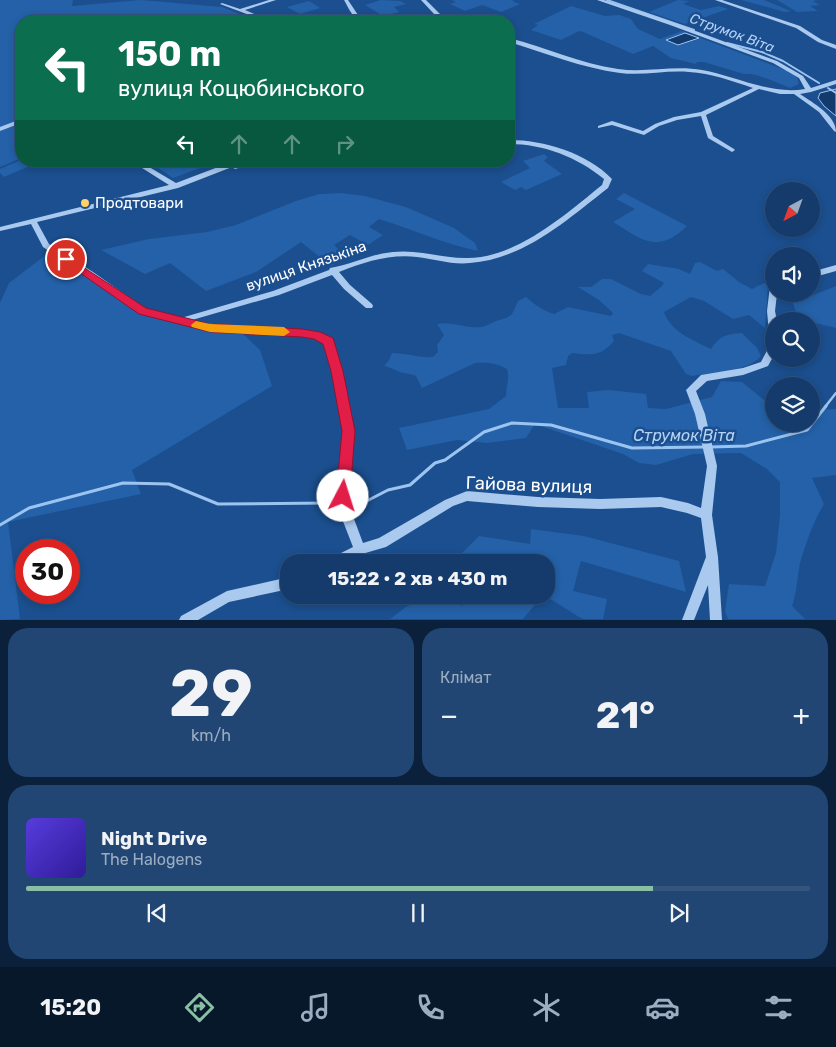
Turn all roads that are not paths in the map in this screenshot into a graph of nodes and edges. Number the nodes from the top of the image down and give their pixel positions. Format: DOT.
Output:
graph roads {
  1 [pos="274,0"];
  2 [pos="346,0"];
  3 [pos="423,0"];
  4 [pos="599,0"];
  5 [pos="717,0"];
  6 [pos="222,4"];
  7 [pos="241,10"];
  8 [pos="254,15"];
  9 [pos="355,15"];
  10 [pos="438,15"];
  11 [pos="515,42"];
  12 [pos="836,47"];
  13 [pos="836,82"];
  14 [pos="757,88"];
  15 [pos="809,91"];
  16 [pos="797,94"];
  17 [pos="703,114"];
  18 [pos="15,123"];
  19 [pos="600,127"];
  20 [pos="0,129"];
  21 [pos="836,130"];
  22 [pos="515,142"];
  23 [pos="732,150"];
  24 [pos="144,167"];
  25 [pos="219,167"];
  26 [pos="226,167"];
  27 [pos="232,167"];
  28 [pos="218,170"];
  29 [pos="190,180"];
  30 [pos="175,186"];
  31 [pos="33,221"];
  32 [pos="0,229"];
  33 [pos="836,268"];
  34 [pos="333,270"];
  35 [pos="820,272"];
  36 [pos="370,306"];
  37 [pos="180,321"];
  38 [pos="765,364"];
  39 [pos="706,514"];
  40 [pos="360,549"];
  41 [pos="350,554"];
  42 [pos="712,557"];
  43 [pos="280,585"];
  44 [pos="185,620"];
  45 [pos="688,620"];
  46 [pos="716,620"];
  1 -- 7 [label="street"];
  2 -- 9 [label="street"];
  3 -- 10 [label="street"];
  4 -- 15 [label="street"];
  5 -- 12 [label="street"];
  6 -- 7 [label="street"];
  7 -- 8 [label="street"];
  11 -- 14 [label="street"];
  13 -- 15 [label="street"];
  14 -- 16 [label="street"];
  14 -- 17 [label="street"];
  15 -- 16 [label="street"];
  16 -- 21 [label="street"];
  17 -- 19 [label="street"];
  17 -- 23 [label="street"];
  18 -- 20 [label="street"];
  22 -- 34 [label="street, вулиця Князькіна"];
  24 -- 30 [label="street"];
  25 -- 29 [label="street"];
  26 -- 28 [label="street"];
  27 -- 28 [label="street"];
  28 -- 29 [label="street"];
  29 -- 30 [label="street"];
  30 -- 31 [label="street"];
  31 -- 32 [label="street"];
  31 -- 37 [label="street"];
  33 -- 35 [label="street"];
  34 -- 36 [label="street"];
  34 -- 37 [label="street, вулиця Князькіна"];
  37 -- 40 [label="street"];
  38 -- 39 [label="street"];
  39 -- 40 [label="street, Гайова вулиця"];
  39 -- 42 [label="street"];
  40 -- 41 [label="street, Гайова вулиця"];
  42 -- 45 [label="street"];
  42 -- 46 [label="street"];
  43 -- 44 [label="street"];
}
